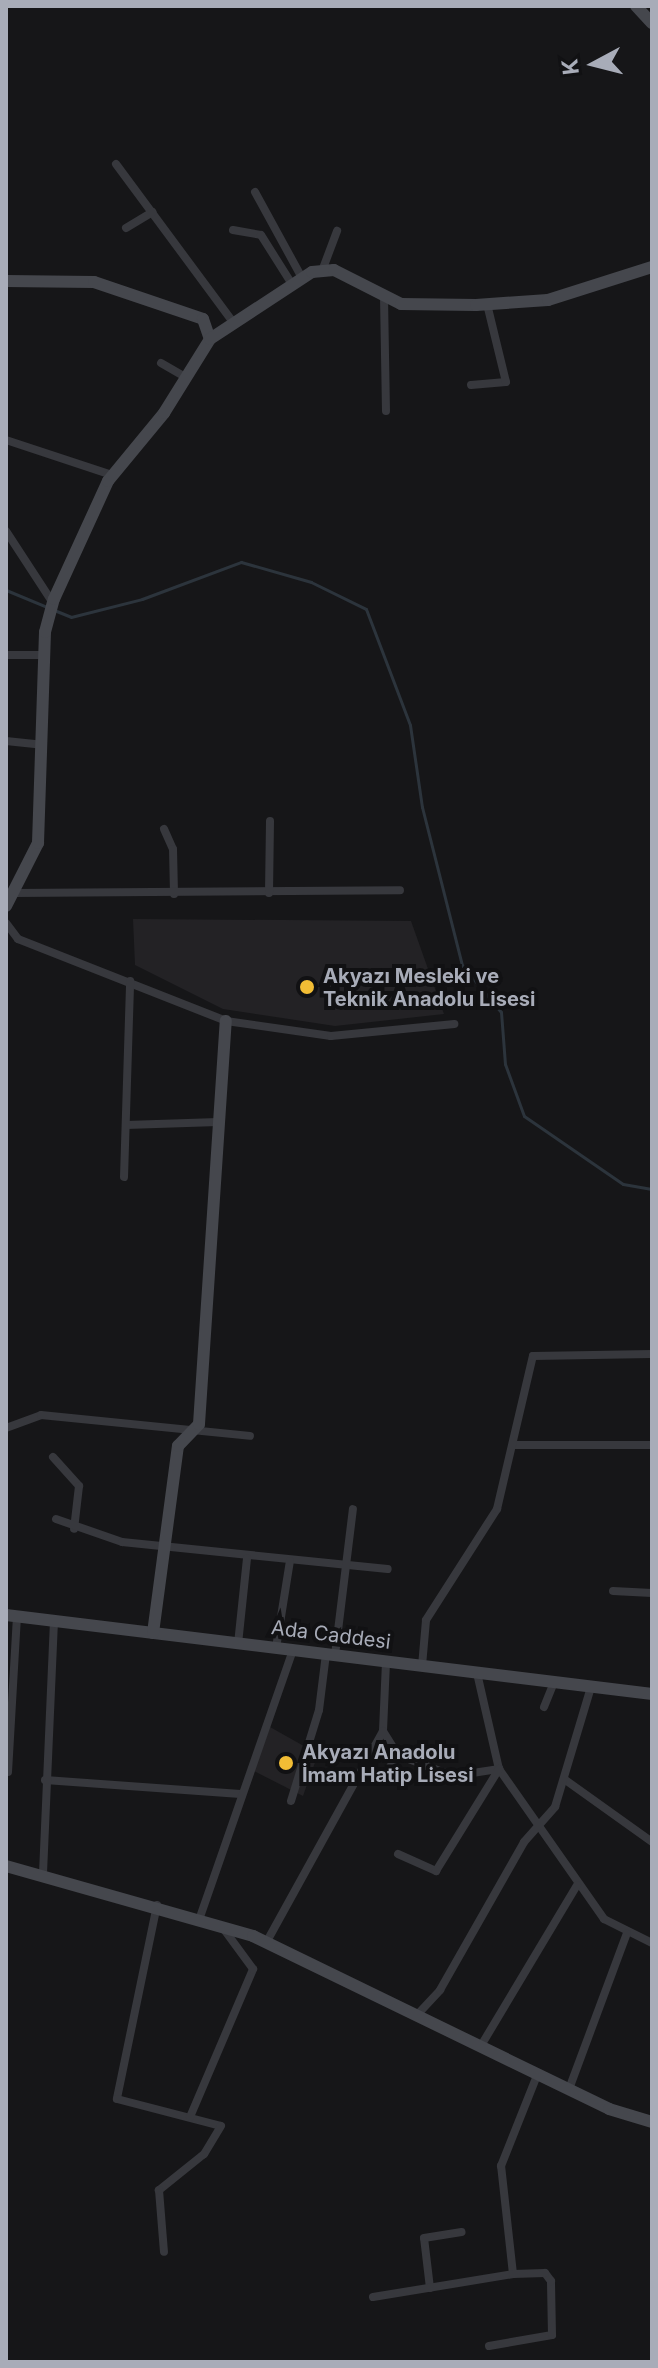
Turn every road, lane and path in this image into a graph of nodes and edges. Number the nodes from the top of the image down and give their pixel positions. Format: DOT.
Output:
graph roads {
  1 [pos="636,6"];
  2 [pos="652,23"];
  3 [pos="116,164"];
  4 [pos="255,192"];
  5 [pos="153,212"];
  6 [pos="126,228"];
  7 [pos="233,230"];
  8 [pos="337,231"];
  9 [pos="652,267"];
  10 [pos="322,271"];
  11 [pos="295,278"];
  12 [pos="6,281"];
  13 [pos="384,297"];
  14 [pos="487,304"];
  15 [pos="232,321"];
  16 [pos="210,339"];
  17 [pos="161,363"];
  18 [pos="185,377"];
  19 [pos="471,385"];
  20 [pos="386,411"];
  21 [pos="6,440"];
  22 [pos="112,475"];
  23 [pos="6,531"];
  24 [pos="53,601"];
  25 [pos="6,655"];
  26 [pos="45,655"];
  27 [pos="6,741"];
  28 [pos="42,745"];
  29 [pos="270,821"];
  30 [pos="164,829"];
  31 [pos="400,890"];
  32 [pos="14,893"];
  33 [pos="269,893"];
  34 [pos="174,894"];
  35 [pos="6,906"];
  36 [pos="6,923"];
  37 [pos="130,981"];
  38 [pos="226,1021"];
  39 [pos="454,1024"];
  40 [pos="218,1122"];
  41 [pos="126,1125"];
  42 [pos="124,1177"];
  43 [pos="652,1354"];
  44 [pos="6,1428"];
  45 [pos="192,1429"];
  46 [pos="250,1436"];
  47 [pos="515,1445"];
  48 [pos="652,1445"];
  49 [pos="53,1457"];
  50 [pos="353,1509"];
  51 [pos="56,1519"];
  52 [pos="74,1529"];
  53 [pos="165,1547"];
  54 [pos="247,1558"];
  55 [pos="290,1561"];
  56 [pos="345,1564"];
  57 [pos="388,1569"];
  58 [pos="613,1591"];
  59 [pos="652,1593"];
  60 [pos="12,1616"];
  61 [pos="54,1621"];
  62 [pos="153,1633"];
  63 [pos="238,1644"];
  64 [pos="276,1648"];
  65 [pos="293,1650"];
  66 [pos="330,1655"];
  67 [pos="386,1662"];
  68 [pos="422,1666"];
  69 [pos="477,1673"];
  70 [pos="554,1682"];
  71 [pos="591,1687"];
  72 [pos="652,1694"];
  73 [pos="544,1707"];
  74 [pos="383,1731"];
  75 [pos="398,1755"];
  76 [pos="499,1769"];
  77 [pos="8,1772"];
  78 [pos="564,1779"];
  79 [pos="45,1780"];
  80 [pos="380,1781"];
  81 [pos="240,1794"];
  82 [pos="291,1801"];
  83 [pos="539,1826"];
  84 [pos="652,1842"];
  85 [pos="398,1854"];
  86 [pos="6,1866"];
  87 [pos="43,1873"];
  88 [pos="577,1885"];
  89 [pos="157,1904"];
  90 [pos="200,1917"];
  91 [pos="218,1923"];
  92 [pos="627,1933"];
  93 [pos="266,1943"];
  94 [pos="652,1943"];
  95 [pos="417,2015"];
  96 [pos="482,2044"];
  97 [pos="538,2072"];
  98 [pos="569,2089"];
  99 [pos="190,2117"];
  100 [pos="652,2122"];
  101 [pos="462,2232"];
  102 [pos="164,2252"];
  103 [pos="513,2274"];
  104 [pos="430,2288"];
  105 [pos="373,2297"];
  106 [pos="489,2346"];
  1 -- 2 [label="street"];
  3 -- 5 [label="street"];
  4 -- 11 [label="street"];
  5 -- 6 [label="street"];
  5 -- 15 [label="street"];
  7 -- 11 [label="street"];
  8 -- 10 [label="street"];
  9 -- 14 [label="street"];
  10 -- 11 [label="street"];
  10 -- 13 [label="street"];
  11 -- 15 [label="street"];
  12 -- 16 [label="street"];
  13 -- 14 [label="street"];
  13 -- 20 [label="street"];
  14 -- 19 [label="street"];
  15 -- 16 [label="street"];
  16 -- 18 [label="street"];
  17 -- 18 [label="street"];
  18 -- 22 [label="street"];
  21 -- 22 [label="street"];
  22 -- 24 [label="street"];
  23 -- 24 [label="street"];
  24 -- 26 [label="street"];
  25 -- 26 [label="street"];
  26 -- 28 [label="street"];
  27 -- 28 [label="street"];
  28 -- 32 [label="street"];
  29 -- 33 [label="street"];
  30 -- 34 [label="street"];
  31 -- 33 [label="street"];
  32 -- 34 [label="street"];
  32 -- 35 [label="street"];
  33 -- 34 [label="street"];
  36 -- 37 [label="street"];
  37 -- 38 [label="street"];
  37 -- 41 [label="street"];
  38 -- 39 [label="street"];
  38 -- 40 [label="street"];
  40 -- 41 [label="street"];
  40 -- 45 [label="street"];
  41 -- 42 [label="street"];
  43 -- 47 [label="street"];
  44 -- 45 [label="street"];
  45 -- 46 [label="street"];
  45 -- 53 [label="street"];
  47 -- 48 [label="street"];
  47 -- 68 [label="street"];
  49 -- 52 [label="street"];
  50 -- 56 [label="street"];
  51 -- 52 [label="street"];
  52 -- 53 [label="street"];
  53 -- 54 [label="street"];
  53 -- 62 [label="street"];
  54 -- 55 [label="street"];
  54 -- 63 [label="street"];
  55 -- 56 [label="street"];
  55 -- 64 [label="street"];
  56 -- 57 [label="street"];
  56 -- 66 [label="street"];
  58 -- 59 [label="street"];
  60 -- 61 [label="street, Ada Caddesi"];
  60 -- 77 [label="street"];
  61 -- 62 [label="street, Ada Caddesi"];
  61 -- 79 [label="street"];
  62 -- 63 [label="street, Ada Caddesi"];
  63 -- 64 [label="street, Ada Caddesi"];
  64 -- 65 [label="street, Ada Caddesi"];
  65 -- 66 [label="street, Ada Caddesi"];
  65 -- 81 [label="street"];
  66 -- 67 [label="street, Ada Caddesi"];
  66 -- 82 [label="street"];
  67 -- 68 [label="street, Ada Caddesi"];
  67 -- 74 [label="street"];
  68 -- 69 [label="street, Ada Caddesi"];
  69 -- 70 [label="street, Ada Caddesi"];
  69 -- 76 [label="street"];
  70 -- 71 [label="street, Ada Caddesi"];
  70 -- 73 [label="street"];
  71 -- 72 [label="street, Ada Caddesi"];
  71 -- 78 [label="street"];
  74 -- 75 [label="street"];
  74 -- 93 [label="street"];
  75 -- 76 [label="street"];
  75 -- 80 [label="street"];
  76 -- 83 [label="street"];
  76 -- 85 [label="street"];
  78 -- 83 [label="street"];
  78 -- 84 [label="street"];
  79 -- 81 [label="street"];
  79 -- 87 [label="street"];
  81 -- 90 [label="street"];
  83 -- 88 [label="street"];
  83 -- 95 [label="street"];
  86 -- 87 [label="street"];
  87 -- 89 [label="street"];
  88 -- 92 [label="street"];
  88 -- 96 [label="street"];
  89 -- 90 [label="street"];
  89 -- 99 [label="street"];
  90 -- 91 [label="street"];
  91 -- 93 [label="street"];
  91 -- 99 [label="street"];
  92 -- 94 [label="street"];
  92 -- 98 [label="street"];
  93 -- 95 [label="street"];
  95 -- 96 [label="street"];
  96 -- 97 [label="street"];
  97 -- 98 [label="street"];
  97 -- 103 [label="street"];
  98 -- 100 [label="street"];
  99 -- 102 [label="street"];
  101 -- 104 [label="street"];
  103 -- 104 [label="street"];
  103 -- 106 [label="street"];
  104 -- 105 [label="street"];
}
